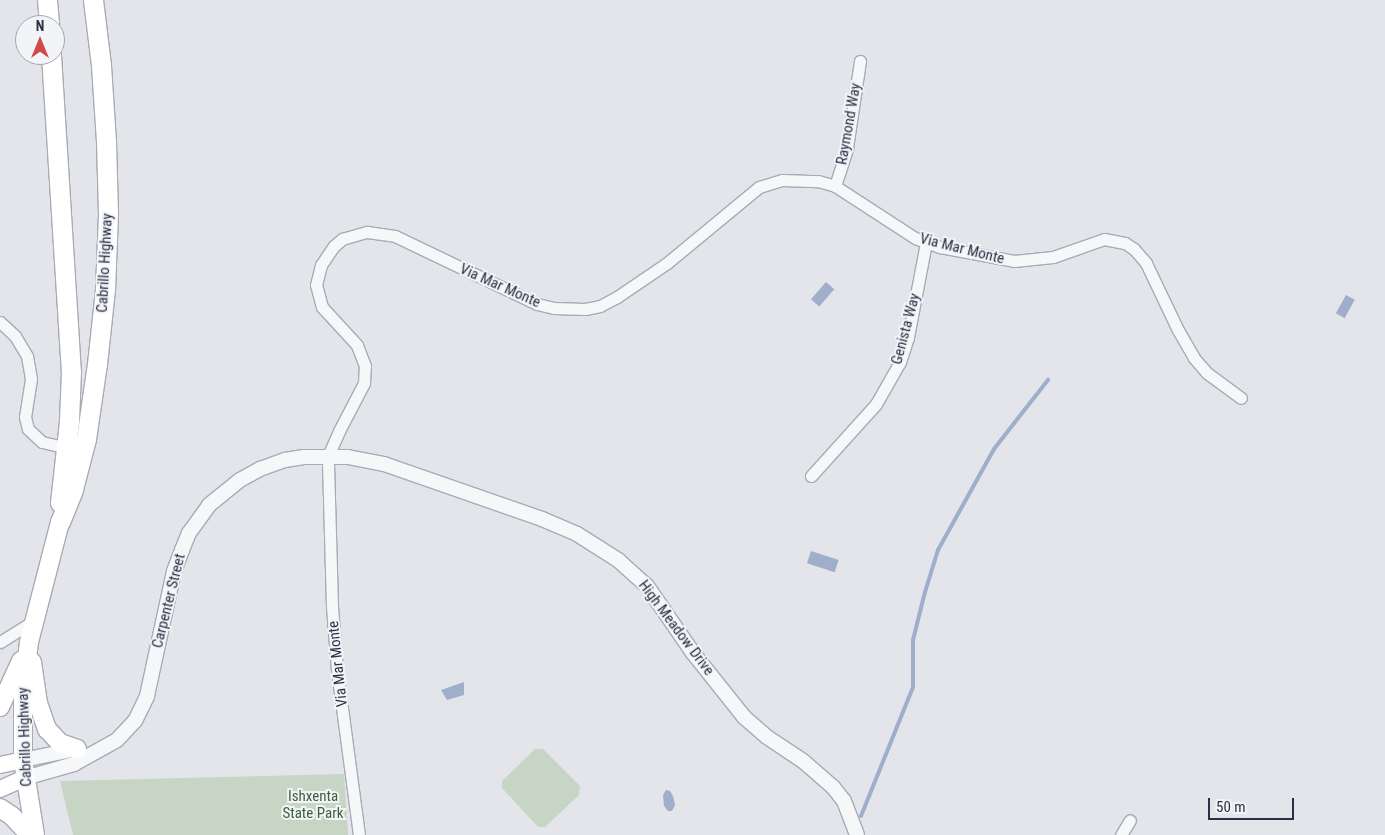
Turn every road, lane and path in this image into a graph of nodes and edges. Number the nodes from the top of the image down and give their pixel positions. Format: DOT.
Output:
graph roads {
  1 [pos="47,0"];
  2 [pos="94,0"];
  3 [pos="48,15"];
  4 [pos="860,61"];
  5 [pos="52,65"];
  6 [pos="835,186"];
  7 [pos="926,243"];
  8 [pos="0,322"];
  9 [pos="1241,398"];
  10 [pos="67,448"];
  11 [pos="328,456"];
  12 [pos="811,476"];
  13 [pos="60,522"];
  14 [pos="34,621"];
  15 [pos="0,642"];
  16 [pos="29,642"];
  17 [pos="0,708"];
  18 [pos="85,750"];
  19 [pos="23,760"];
  20 [pos="0,765"];
  21 [pos="25,778"];
  22 [pos="0,789"];
  23 [pos="0,808"];
  24 [pos="1130,820"];
  25 [pos="30,835"];
  26 [pos="35,835"];
  27 [pos="359,835"];
  28 [pos="857,835"];
  29 [pos="1121,835"];
  1 -- 3 [label="highway"];
  2 -- 13 [label="highway, Cabrillo Highway"];
  4 -- 6 [label="street, Raymond Way"];
  5 -- 10 [label="highway, Cabrillo Highway"];
  6 -- 7 [label="street, Via Mar Monte"];
  6 -- 11 [label="street, Via Mar Monte"];
  7 -- 9 [label="street, Via Mar Monte"];
  7 -- 12 [label="street, Genista Way"];
  8 -- 10 [label="street"];
  10 -- 13 [label="highway, Cabrillo Highway"];
  11 -- 18 [label="street, Carpenter Street"];
  11 -- 27 [label="street, Via Mar Monte"];
  11 -- 28 [label="street, High Meadow Drive"];
  13 -- 14 [label="main road, Cabrillo Highway"];
  14 -- 15 [label="street"];
  14 -- 16 [label="main road, Cabrillo Highway"];
  16 -- 17 [label="main road"];
  16 -- 18 [label="main road"];
  16 -- 19 [label="main road, Cabrillo Highway"];
  18 -- 19 [label="street, Carpenter Street"];
  18 -- 21 [label="street, Carpenter Street"];
  19 -- 20 [label="main road, Carpenter Street"];
  19 -- 21 [label="main road, Cabrillo Highway"];
  21 -- 22 [label="main road, Carpenter Street"];
  21 -- 26 [label="main road, Cabrillo Highway"];
  23 -- 25 [label="main road"];
  24 -- 29 [label="street"];
}
